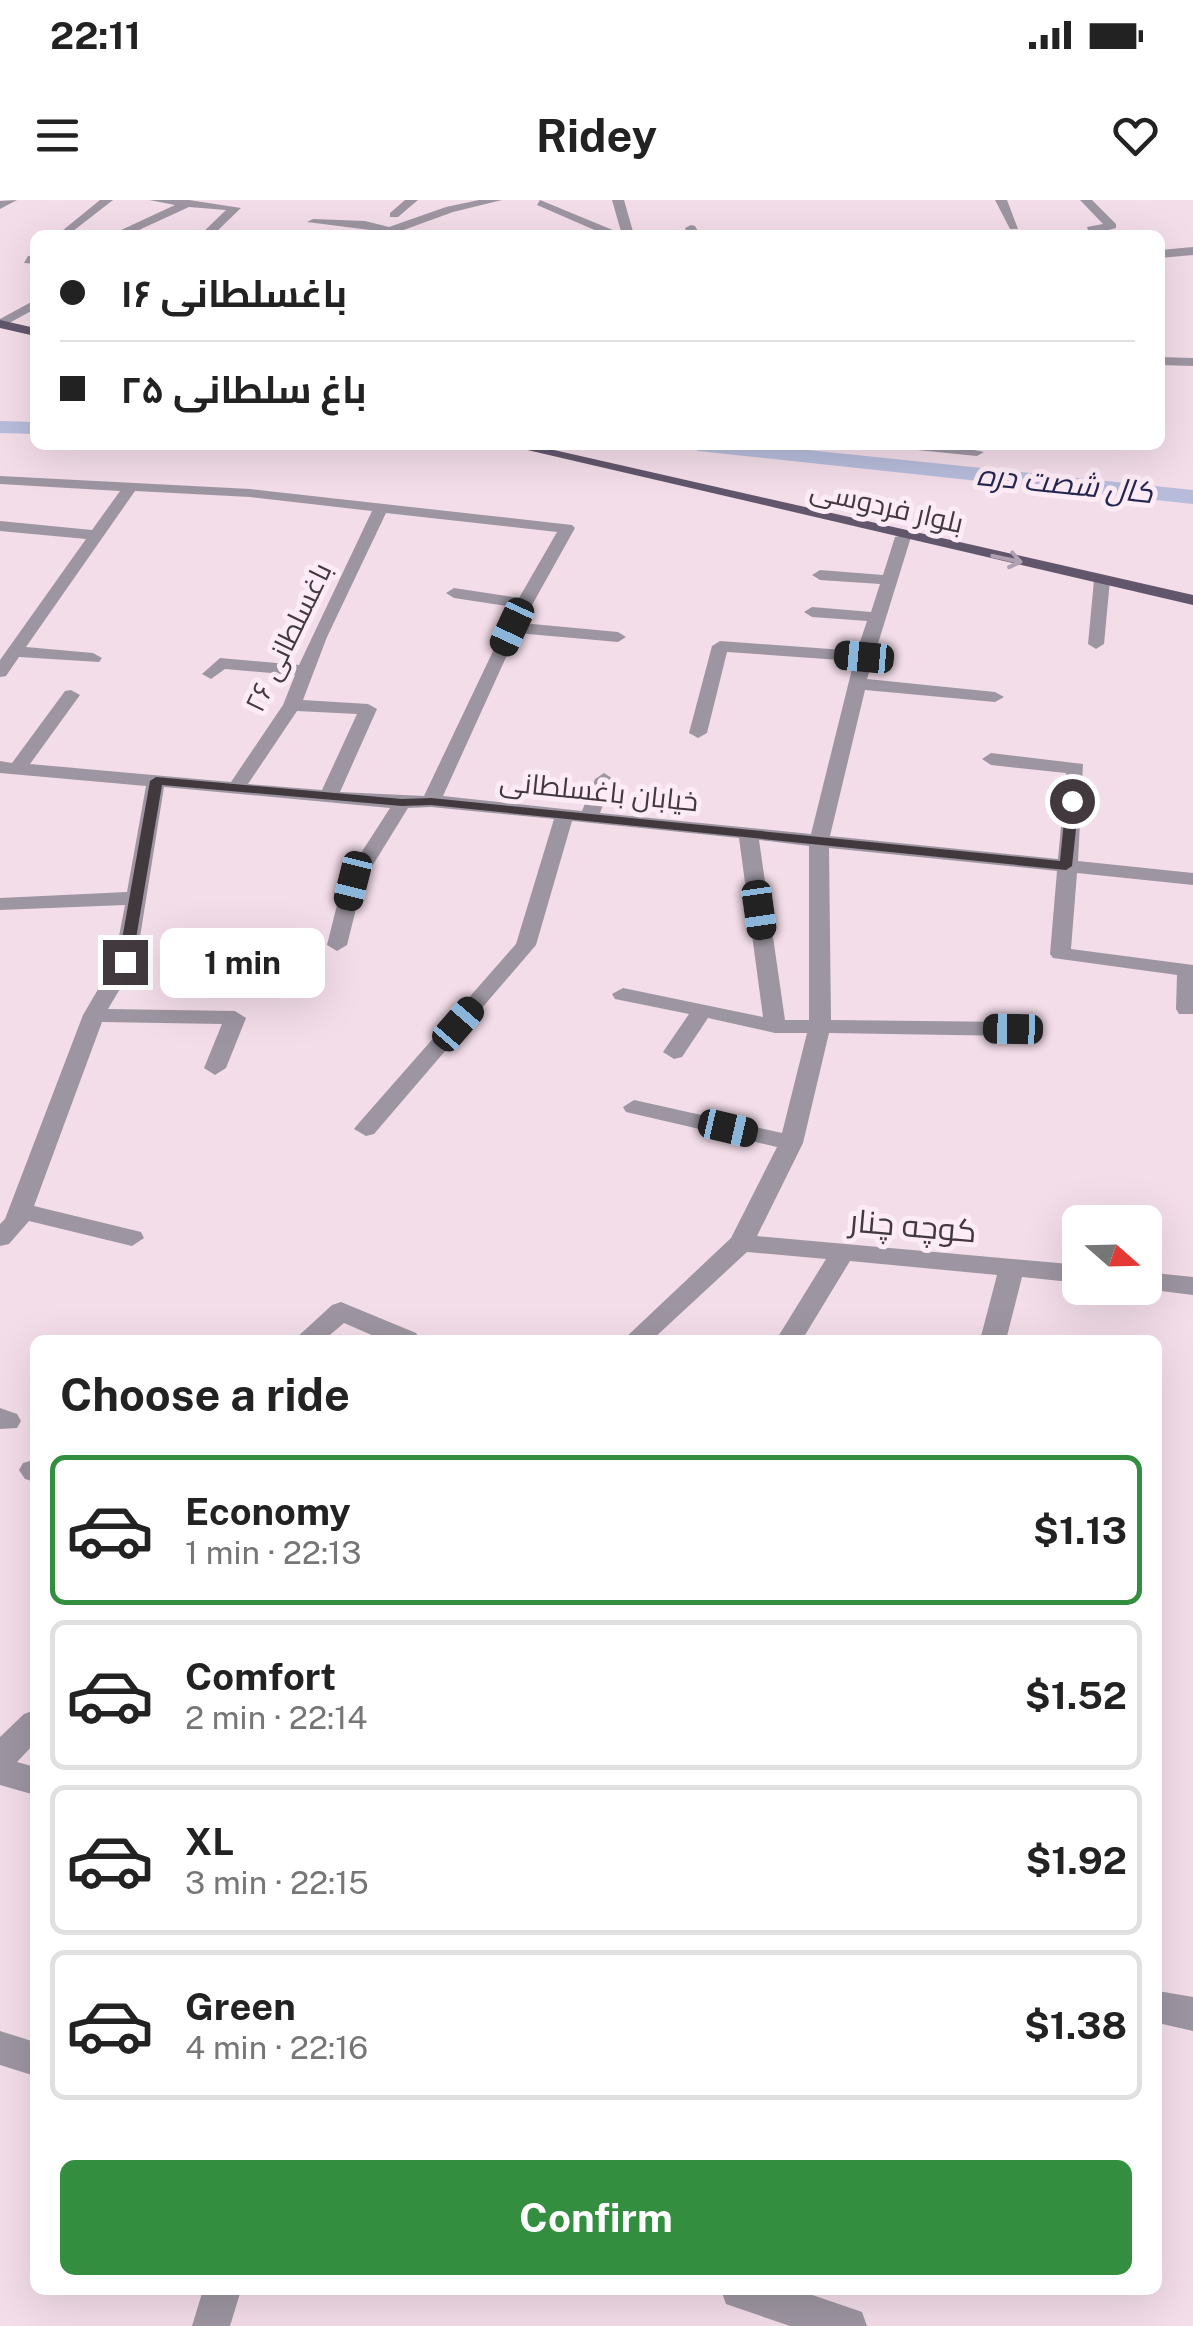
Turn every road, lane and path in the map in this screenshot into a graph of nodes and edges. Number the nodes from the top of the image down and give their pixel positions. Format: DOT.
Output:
graph roads {
  1 [pos="11,200"];
  2 [pos="107,200"];
  3 [pos="155,200"];
  4 [pos="412,200"];
  5 [pos="496,200"];
  6 [pos="618,200"];
  7 [pos="1001,200"];
  8 [pos="1086,200"];
  9 [pos="191,202"];
  10 [pos="510,202"];
  11 [pos="540,203"];
  12 [pos="0,206"];
  13 [pos="394,215"];
  14 [pos="432,217"];
  15 [pos="313,222"];
  16 [pos="1014,227"];
  17 [pos="67,230"];
  18 [pos="129,230"];
  19 [pos="212,230"];
  20 [pos="378,230"];
  21 [pos="394,230"];
  22 [pos="604,230"];
  23 [pos="627,230"];
  24 [pos="1092,230"];
  25 [pos="1193,251"];
  26 [pos="1165,254"];
  27 [pos="30,307"];
  28 [pos="0,324"];
  29 [pos="30,331"];
  30 [pos="0,340"];
  31 [pos="30,346"];
  32 [pos="1165,362"];
  33 [pos="1193,362"];
  34 [pos="535,450"];
  35 [pos="566,450"];
  36 [pos="957,450"];
  37 [pos="977,452"];
  38 [pos="0,480"];
  39 [pos="132,485"];
  40 [pos="382,506"];
  41 [pos="0,526"];
  42 [pos="96,535"];
  43 [pos="903,536"];
  44 [pos="820,575"];
  45 [pos="888,580"];
  46 [pos="1102,580"];
  47 [pos="1193,584"];
  48 [pos="454,593"];
  49 [pos="1193,600"];
  50 [pos="524,604"];
  51 [pos="812,612"];
  52 [pos="876,618"];
  53 [pos="512,627"];
  54 [pos="618,637"];
  55 [pos="1096,644"];
  56 [pos="14,650"];
  57 [pos="864,657"];
  58 [pos="92,658"];
  59 [pos="306,671"];
  60 [pos="0,672"];
  61 [pos="211,674"];
  62 [pos="860,684"];
  63 [pos="71,695"];
  64 [pos="995,697"];
  65 [pos="292,705"];
  66 [pos="698,734"];
  67 [pos="990,758"];
  68 [pos="8,768"];
  69 [pos="604,779"];
  70 [pos="156,781"];
  71 [pos="236,788"];
  72 [pos="330,796"];
  73 [pos="431,801"];
  74 [pos="402,803"];
  75 [pos="564,817"];
  76 [pos="588,819"];
  77 [pos="748,833"];
  78 [pos="820,840"];
  79 [pos="1066,866"];
  80 [pos="1193,879"];
  81 [pos="136,898"];
  82 [pos="0,904"];
  83 [pos="337,945"];
  84 [pos="623,994"];
  85 [pos="1187,1009"];
  86 [pos="703,1010"];
  87 [pos="94,1015"];
  88 [pos="820,1025"];
  89 [pos="775,1026"];
  90 [pos="1013,1029"];
  91 [pos="674,1052"];
  92 [pos="215,1068"];
  93 [pos="634,1107"];
  94 [pos="366,1129"];
  95 [pos="791,1142"];
  96 [pos="20,1211"];
  97 [pos="0,1238"];
  98 [pos="132,1238"];
  99 [pos="741,1243"];
  100 [pos="843,1252"];
  101 [pos="1012,1267"];
  102 [pos="1062,1272"];
  103 [pos="1162,1283"];
  104 [pos="1193,1286"];
  105 [pos="313,1335"];
  106 [pos="396,1335"];
  107 [pos="641,1335"];
  108 [pos="793,1335"];
  109 [pos="994,1335"];
  110 [pos="30,1728"];
  111 [pos="0,1758"];
  112 [pos="0,1771"];
  113 [pos="30,1780"];
  114 [pos="1162,2007"];
  115 [pos="1193,2014"];
  116 [pos="0,2048"];
  117 [pos="30,2057"];
  118 [pos="220,2295"];
  119 [pos="758,2295"];
  120 [pos="829,2315"];
  121 [pos="211,2326"];
  1 -- 12 [label="street"];
  2 -- 17 [label="street"];
  3 -- 9 [label="street"];
  4 -- 13 [label="street"];
  5 -- 14 [label="street"];
  6 -- 23 [label="street"];
  7 -- 16 [label="street"];
  8 -- 24 [label="street"];
  9 -- 18 [label="street"];
  9 -- 19 [label="street"];
  10 -- 14 [label="street"];
  11 -- 22 [label="street"];
  14 -- 21 [label="street"];
  15 -- 20 [label="street"];
  25 -- 26 [label="street"];
  27 -- 28 [label="street"];
  28 -- 29 [label="main road"];
  30 -- 31 [label="main road"];
  32 -- 33 [label="street"];
  34 -- 43 [label="main road, بلوار فردوسی"];
  35 -- 47 [label="main road, بلوار فردوسی"];
  36 -- 37 [label="street"];
  38 -- 39 [label="street"];
  39 -- 40 [label="street"];
  39 -- 42 [label="street"];
  40 -- 50 [label="street"];
  40 -- 59 [label="street, باغسلطانی ۲۶"];
  41 -- 42 [label="street"];
  42 -- 56 [label="street"];
  43 -- 45 [label="street"];
  43 -- 46 [label="main road, بلوار فردوسی, one-way"];
  44 -- 45 [label="street"];
  45 -- 52 [label="street"];
  46 -- 49 [label="main road, بلوار فردوسی"];
  46 -- 55 [label="street"];
  48 -- 50 [label="street"];
  50 -- 53 [label="street"];
  51 -- 52 [label="street"];
  52 -- 57 [label="street"];
  53 -- 54 [label="street"];
  53 -- 73 [label="street"];
  56 -- 58 [label="street"];
  56 -- 60 [label="street"];
  57 -- 62 [label="street"];
  57 -- 66 [label="street"];
  59 -- 61 [label="street"];
  59 -- 65 [label="street, باغسلطانی ۲۶"];
  62 -- 64 [label="street"];
  62 -- 78 [label="street"];
  63 -- 68 [label="street"];
  65 -- 71 [label="street, باغسلطانی ۲۶"];
  65 -- 72 [label="street"];
  67 -- 79 [label="street"];
  68 -- 70 [label="street, خیابان باغسلطانی"];
  69 -- 76 [label="street"];
  70 -- 71 [label="street, خیابان باغسلطانی"];
  70 -- 81 [label="street"];
  71 -- 72 [label="street, خیابان باغسلطانی"];
  72 -- 74 [label="street, خیابان باغسلطانی"];
  73 -- 74 [label="street, خیابان باغسلطانی"];
  73 -- 75 [label="street, خیابان باغسلطانی"];
  74 -- 83 [label="street"];
  75 -- 76 [label="street, خیابان باغسلطانی"];
  75 -- 94 [label="street"];
  76 -- 77 [label="street, خیابان باغسلطانی"];
  77 -- 78 [label="street, خیابان باغسلطانی"];
  77 -- 89 [label="street"];
  78 -- 79 [label="street, خیابان باغسلطانی"];
  78 -- 88 [label="street"];
  79 -- 80 [label="street, خیابان باغسلطانی"];
  79 -- 85 [label="street"];
  81 -- 82 [label="street"];
  81 -- 87 [label="street"];
  84 -- 86 [label="street"];
  86 -- 89 [label="street"];
  86 -- 91 [label="street"];
  87 -- 92 [label="street"];
  87 -- 96 [label="street"];
  88 -- 89 [label="street"];
  88 -- 90 [label="street"];
  88 -- 95 [label="street"];
  93 -- 95 [label="street"];
  95 -- 99 [label="street"];
  96 -- 97 [label="street"];
  96 -- 98 [label="street"];
  99 -- 100 [label="street, کوچه چنار"];
  99 -- 107 [label="street"];
  100 -- 101 [label="street, کوچه چنار"];
  100 -- 108 [label="street"];
  101 -- 102 [label="street, کوچه چنار"];
  101 -- 109 [label="street"];
  103 -- 104 [label="street"];
  105 -- 106 [label="street"];
  110 -- 111 [label="street"];
  112 -- 113 [label="street"];
  114 -- 115 [label="street"];
  116 -- 117 [label="street"];
  118 -- 121 [label="street"];
  119 -- 120 [label="street"];
}
